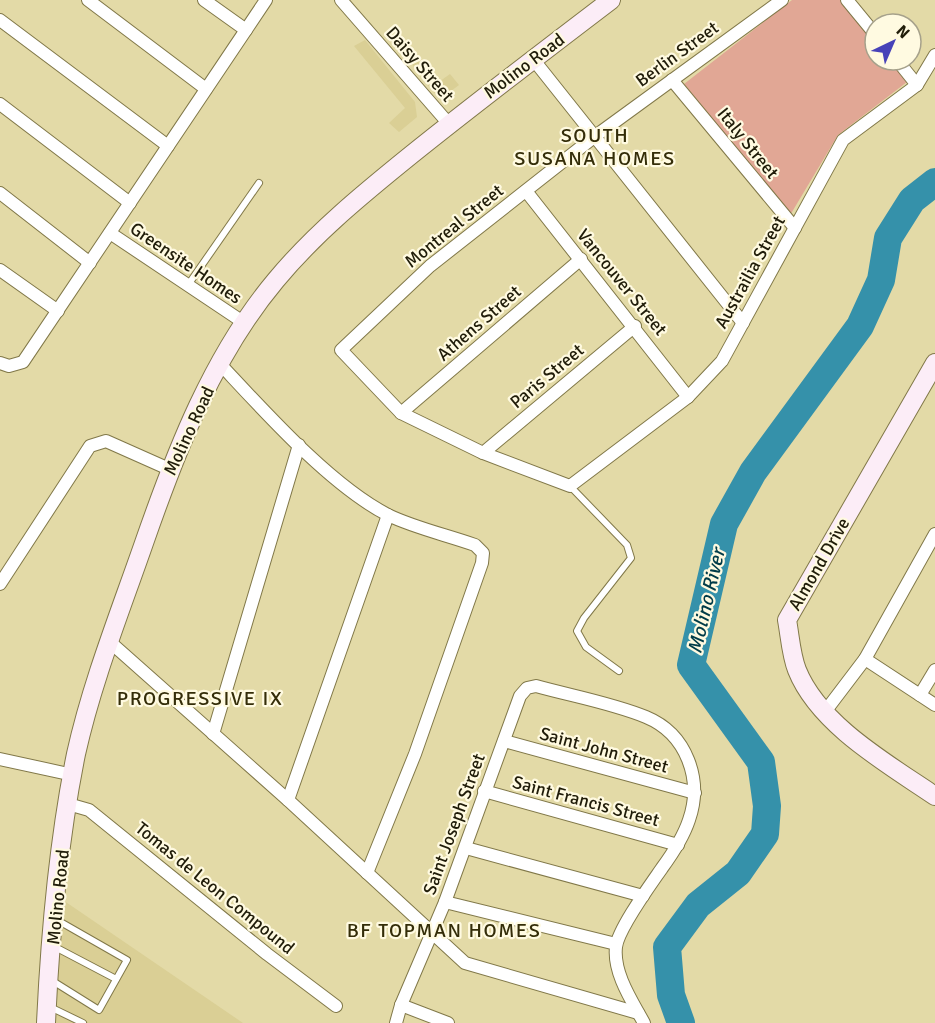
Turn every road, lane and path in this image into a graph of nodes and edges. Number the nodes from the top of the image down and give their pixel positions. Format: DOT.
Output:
graph roads {
  1 [pos="88,0"];
  2 [pos="204,0"];
  3 [pos="266,0"];
  4 [pos="341,0"];
  5 [pos="611,0"];
  6 [pos="782,0"];
  7 [pos="847,0"];
  8 [pos="863,19"];
  9 [pos="0,20"];
  10 [pos="246,30"];
  11 [pos="935,55"];
  12 [pos="533,60"];
  13 [pos="907,72"];
  14 [pos="672,80"];
  15 [pos="917,85"];
  16 [pos="206,89"];
  17 [pos="0,104"];
  18 [pos="449,124"];
  19 [pos="594,137"];
  20 [pos="168,146"];
  21 [pos="259,183"];
  22 [pos="526,190"];
  23 [pos="0,193"];
  24 [pos="130,203"];
  25 [pos="795,228"];
  26 [pos="110,233"];
  27 [pos="581,259"];
  28 [pos="90,263"];
  29 [pos="0,270"];
  30 [pos="188,286"];
  31 [pos="58,311"];
  32 [pos="243,322"];
  33 [pos="743,323"];
  34 [pos="635,326"];
  35 [pos="0,363"];
  36 [pos="935,363"];
  37 [pos="221,365"];
  38 [pos="688,396"];
  39 [pos="401,413"];
  40 [pos="299,445"];
  41 [pos="483,453"];
  42 [pos="169,469"];
  43 [pos="570,486"];
  44 [pos="388,515"];
  45 [pos="935,534"];
  46 [pos="0,584"];
  47 [pos="110,642"];
  48 [pos="865,659"];
  49 [pos="935,670"];
  50 [pos="620,671"];
  51 [pos="920,695"];
  52 [pos="935,705"];
  53 [pos="824,712"];
  54 [pos="213,734"];
  55 [pos="504,741"];
  56 [pos="0,759"];
  57 [pos="73,775"];
  58 [pos="484,791"];
  59 [pos="695,793"];
  60 [pos="935,796"];
  61 [pos="288,800"];
  62 [pos="68,804"];
  63 [pos="678,845"];
  64 [pos="466,848"];
  65 [pos="367,873"];
  66 [pos="643,896"];
  67 [pos="445,902"];
  68 [pos="54,918"];
  69 [pos="432,933"];
  70 [pos="616,944"];
  71 [pos="52,945"];
  72 [pos="116,979"];
  73 [pos="50,980"];
  74 [pos="401,1005"];
  75 [pos="336,1006"];
  76 [pos="47,1014"];
  77 [pos="641,1018"];
  78 [pos="83,1023"];
  79 [pos="396,1023"];
  80 [pos="448,1023"];
  1 -- 16 [label="street"];
  2 -- 10 [label="street"];
  3 -- 10 [label="street"];
  4 -- 18 [label="street, Daisy Street"];
  5 -- 12 [label="main road, Molino Road"];
  6 -- 14 [label="street, Berlin Street"];
  7 -- 8 [label="street"];
  9 -- 20 [label="street"];
  10 -- 16 [label="street"];
  11 -- 15 [label="street, Austrailia Street"];
  12 -- 18 [label="main road, Molino Road"];
  12 -- 19 [label="street"];
  13 -- 15 [label="street"];
  14 -- 19 [label="street, Berlin Street"];
  14 -- 25 [label="street, Italy Street"];
  15 -- 25 [label="street, Austrailia Street"];
  16 -- 20 [label="street"];
  17 -- 24 [label="street"];
  18 -- 32 [label="main road, Molino Road"];
  19 -- 22 [label="street, Montreal Street"];
  19 -- 33 [label="street"];
  20 -- 24 [label="street"];
  21 -- 30 [label="lane"];
  22 -- 27 [label="street, Vancouver Street"];
  22 -- 39 [label="street, Montreal Street"];
  23 -- 28 [label="street"];
  24 -- 26 [label="street"];
  25 -- 33 [label="street, Austrailia Street"];
  26 -- 28 [label="street"];
  26 -- 30 [label="street, Greensite Homes"];
  27 -- 34 [label="street, Vancouver Street"];
  27 -- 39 [label="street, Athens Street"];
  28 -- 31 [label="street"];
  29 -- 31 [label="street"];
  30 -- 32 [label="street, Greensite Homes"];
  31 -- 35 [label="street"];
  32 -- 37 [label="main road, Molino Road"];
  33 -- 38 [label="street, Austrailia Street"];
  34 -- 38 [label="street, Vancouver Street"];
  34 -- 41 [label="street, Paris Street"];
  36 -- 53 [label="main road, Almond Drive"];
  37 -- 40 [label="street"];
  37 -- 42 [label="main road, Molino Road"];
  38 -- 43 [label="street, Austrailia Street"];
  39 -- 41 [label="street"];
  40 -- 44 [label="street"];
  40 -- 54 [label="street"];
  41 -- 43 [label="street"];
  42 -- 46 [label="street"];
  42 -- 47 [label="main road, Molino Road"];
  43 -- 50 [label="lane"];
  44 -- 61 [label="street"];
  44 -- 65 [label="street"];
  45 -- 48 [label="street"];
  47 -- 54 [label="street"];
  47 -- 57 [label="main road, Molino Road"];
  48 -- 51 [label="street"];
  48 -- 53 [label="street"];
  49 -- 51 [label="street"];
  51 -- 52 [label="street"];
  53 -- 60 [label="main road, Almond Drive"];
  54 -- 61 [label="street"];
  55 -- 58 [label="street, Saint Joseph Street"];
  55 -- 59 [label="street, Saint John Street"];
  55 -- 59 [label="street, Saint Joseph Street"];
  56 -- 57 [label="street"];
  57 -- 62 [label="main road, Molino Road"];
  58 -- 63 [label="street, Saint Francis Street"];
  58 -- 64 [label="street, Saint Joseph Street"];
  59 -- 63 [label="street"];
  61 -- 65 [label="street"];
  62 -- 68 [label="main road, Molino Road"];
  62 -- 75 [label="street, Tomas de Leon Compound"];
  63 -- 66 [label="street"];
  64 -- 66 [label="street"];
  64 -- 67 [label="street, Saint Joseph Street"];
  65 -- 69 [label="street"];
  66 -- 70 [label="street"];
  67 -- 69 [label="street, Saint Joseph Street"];
  67 -- 70 [label="street"];
  68 -- 71 [label="main road, Molino Road"];
  68 -- 72 [label="lane"];
  69 -- 74 [label="street, Saint Joseph Street"];
  69 -- 77 [label="street"];
  70 -- 77 [label="street"];
  71 -- 72 [label="lane"];
  71 -- 73 [label="main road, Molino Road"];
  72 -- 73 [label="lane"];
  73 -- 76 [label="main road, Molino Road"];
  74 -- 79 [label="street, Saint Joseph Street"];
  74 -- 80 [label="street"];
  76 -- 78 [label="lane"];
}
